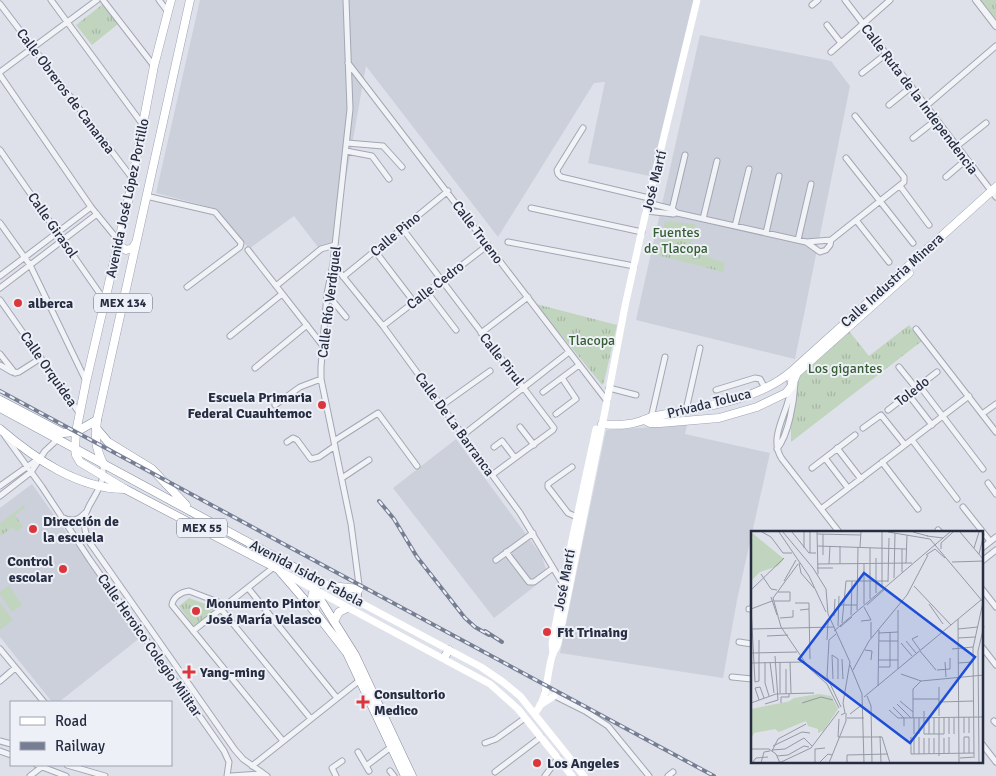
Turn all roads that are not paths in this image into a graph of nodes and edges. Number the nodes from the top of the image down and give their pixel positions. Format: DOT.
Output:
graph roads {
  1 [pos="51,0"];
  2 [pos="97,0"];
  3 [pos="103,0"];
  4 [pos="159,0"];
  5 [pos="170,0"];
  6 [pos="190,0"];
  7 [pos="346,0"];
  8 [pos="697,0"];
  9 [pos="818,0"];
  10 [pos="845,0"];
  11 [pos="890,0"];
  12 [pos="976,0"];
  13 [pos="0,4"];
  14 [pos="812,5"];
  15 [pos="168,12"];
  16 [pos="67,22"];
  17 [pos="863,24"];
  18 [pos="827,26"];
  19 [pos="996,26"];
  20 [pos="841,43"];
  21 [pos="996,46"];
  22 [pos="33,48"];
  23 [pos="831,52"];
  24 [pos="886,54"];
  25 [pos="348,63"];
  26 [pos="154,66"];
  27 [pos="862,72"];
  28 [pos="0,74"];
  29 [pos="911,87"];
  30 [pos="889,105"];
  31 [pos="926,106"];
  32 [pos="854,116"];
  33 [pos="936,120"];
  34 [pos="986,122"];
  35 [pos="143,125"];
  36 [pos="583,128"];
  37 [pos="913,138"];
  38 [pos="347,143"];
  39 [pos="957,146"];
  40 [pos="0,150"];
  41 [pos="346,152"];
  42 [pos="685,155"];
  43 [pos="846,158"];
  44 [pos="967,160"];
  45 [pos="717,161"];
  46 [pos="402,167"];
  47 [pos="749,169"];
  48 [pos="780,176"];
  49 [pos="946,177"];
  50 [pos="132,178"];
  51 [pos="389,179"];
  52 [pos="811,184"];
  53 [pos="900,186"];
  54 [pos="448,191"];
  55 [pos="994,192"];
  56 [pos="146,196"];
  57 [pos="880,201"];
  58 [pos="648,204"];
  59 [pos="92,206"];
  60 [pos="531,208"];
  61 [pos="673,212"];
  62 [pos="97,214"];
  63 [pos="703,219"];
  64 [pos="856,220"];
  65 [pos="0,223"];
  66 [pos="929,225"];
  67 [pos="735,226"];
  68 [pos="402,228"];
  69 [pos="58,232"];
  70 [pos="642,232"];
  71 [pos="766,233"];
  72 [pos="63,240"];
  73 [pos="118,240"];
  74 [pos="798,240"];
  75 [pos="831,240"];
  76 [pos="508,242"];
  77 [pos="806,242"];
  78 [pos="913,243"];
  79 [pos="135,244"];
  80 [pos="488,245"];
  81 [pos="335,246"];
  82 [pos="248,250"];
  83 [pos="375,251"];
  84 [pos="24,258"];
  85 [pos="888,262"];
  86 [pos="333,264"];
  87 [pos="30,265"];
  88 [pos="634,266"];
  89 [pos="0,276"];
  90 [pos="344,277"];
  91 [pos="441,281"];
  92 [pos="276,286"];
  93 [pos="187,287"];
  94 [pos="0,288"];
  95 [pos="427,292"];
  96 [pos="282,294"];
  97 [pos="328,294"];
  98 [pos="528,297"];
  99 [pos="0,300"];
  100 [pos="105,301"];
  101 [pos="414,302"];
  102 [pos="346,317"];
  103 [pos="307,325"];
  104 [pos="383,326"];
  105 [pos="916,329"];
  106 [pos="456,330"];
  107 [pos="481,333"];
  108 [pos="230,336"];
  109 [pos="323,346"];
  110 [pos="700,348"];
  111 [pos="569,352"];
  112 [pos="0,354"];
  113 [pos="665,357"];
  114 [pos="41,358"];
  115 [pos="0,365"];
  116 [pos="579,365"];
  117 [pos="899,367"];
  118 [pos="255,368"];
  119 [pos="490,371"];
  120 [pos="937,372"];
  121 [pos="14,373"];
  122 [pos="790,373"];
  123 [pos="562,378"];
  124 [pos="322,379"];
  125 [pos="795,379"];
  126 [pos="86,382"];
  127 [pos="791,387"];
  128 [pos="918,387"];
  129 [pos="524,388"];
  130 [pos="765,388"];
  131 [pos="716,390"];
  132 [pos="543,392"];
  133 [pos="908,394"];
  134 [pos="607,395"];
  135 [pos="636,395"];
  136 [pos="969,396"];
  137 [pos="0,400"];
  138 [pos="275,404"];
  139 [pos="996,404"];
  140 [pos="441,406"];
  141 [pos="0,408"];
  142 [pos="686,410"];
  143 [pos="888,410"];
  144 [pos="556,414"];
  145 [pos="982,414"];
  146 [pos="943,416"];
  147 [pos="80,418"];
  148 [pos="648,420"];
  149 [pos="96,424"];
  150 [pos="602,424"];
  151 [pos="932,425"];
  152 [pos="520,427"];
  153 [pos="863,428"];
  154 [pos="0,429"];
  155 [pos="76,432"];
  156 [pos="996,432"];
  157 [pos="66,433"];
  158 [pos="463,435"];
  159 [pos="855,435"];
  160 [pos="57,439"];
  161 [pos="912,440"];
  162 [pos="288,442"];
  163 [pos="335,444"];
  164 [pos="534,445"];
  165 [pos="905,445"];
  166 [pos="494,447"];
  167 [pos="837,448"];
  168 [pos="75,449"];
  169 [pos="777,449"];
  170 [pos="40,458"];
  171 [pos="515,458"];
  172 [pos="824,458"];
  173 [pos="369,460"];
  174 [pos="882,462"];
  175 [pos="103,463"];
  176 [pos="27,466"];
  177 [pos="417,466"];
  178 [pos="572,467"];
  179 [pos="812,468"];
  180 [pos="983,469"];
  181 [pos="31,472"];
  182 [pos="492,475"];
  183 [pos="103,476"];
  184 [pos="342,478"];
  185 [pos="861,479"];
  186 [pos="9,480"];
  187 [pos="988,483"];
  188 [pos="0,486"];
  189 [pos="13,486"];
  190 [pos="99,486"];
  191 [pos="125,488"];
  192 [pos="848,488"];
  193 [pos="996,494"];
  194 [pos="0,496"];
  195 [pos="957,499"];
  196 [pos="963,507"];
  197 [pos="821,509"];
  198 [pos="918,509"];
  199 [pos="191,510"];
  200 [pos="85,513"];
  201 [pos="61,517"];
  202 [pos="580,518"];
  203 [pos="838,531"];
  204 [pos="982,531"];
  205 [pos="533,533"];
  206 [pos="984,533"];
  207 [pos="996,536"];
  208 [pos="990,541"];
  209 [pos="984,546"];
  210 [pos="996,550"];
  211 [pos="506,552"];
  212 [pos="984,559"];
  213 [pos="496,560"];
  214 [pos="276,568"];
  215 [pos="553,568"];
  216 [pos="303,572"];
  217 [pos="321,582"];
  218 [pos="330,586"];
  219 [pos="566,587"];
  220 [pos="248,588"];
  221 [pos="313,589"];
  222 [pos="359,589"];
  223 [pos="984,592"];
  224 [pos="358,601"];
  225 [pos="226,605"];
  226 [pos="996,607"];
  227 [pos="347,608"];
  228 [pos="221,609"];
  229 [pos="315,612"];
  230 [pos="334,621"];
  231 [pos="193,632"];
  232 [pos="153,634"];
  233 [pos="146,638"];
  234 [pos="739,642"];
  235 [pos="751,644"];
  236 [pos="0,649"];
  237 [pos="449,650"];
  238 [pos="984,650"];
  239 [pos="444,658"];
  240 [pos="996,665"];
  241 [pos="15,668"];
  242 [pos="732,677"];
  243 [pos="751,679"];
  244 [pos="360,680"];
  245 [pos="0,681"];
  246 [pos="545,691"];
  247 [pos="554,696"];
  248 [pos="337,698"];
  249 [pos="43,701"];
  250 [pos="540,706"];
  251 [pos="535,714"];
  252 [pos="212,718"];
  253 [pos="526,718"];
  254 [pos="311,719"];
  255 [pos="205,724"];
  256 [pos="541,737"];
  257 [pos="283,741"];
  258 [pos="485,743"];
  259 [pos="391,747"];
  260 [pos="984,747"];
  261 [pos="358,752"];
  262 [pos="558,758"];
  263 [pos="342,760"];
  264 [pos="996,762"];
  265 [pos="40,766"];
  266 [pos="43,766"];
  267 [pos="53,766"];
  268 [pos="70,766"];
  269 [pos="252,766"];
  270 [pos="54,772"];
  271 [pos="495,772"];
  272 [pos="263,775"];
  273 [pos="30,776"];
  274 [pos="49,776"];
  275 [pos="66,776"];
  276 [pos="105,776"];
  277 [pos="227,776"];
  278 [pos="231,776"];
  279 [pos="336,776"];
  280 [pos="405,776"];
  281 [pos="412,776"];
  282 [pos="545,776"];
  283 [pos="572,776"];
  284 [pos="584,776"];
  285 [pos="649,776"];
  1 -- 16 [label="street"];
  2 -- 16 [label="street"];
  3 -- 26 [label="street"];
  4 -- 15 [label="street"];
  5 -- 15 [label="main road, Avenida José López Portillo / MEX 134"];
  6 -- 56 [label="main road, Avenida José López Portillo / MEX 134"];
  7 -- 25 [label="street, Calle Río Verdiguel"];
  8 -- 58 [label="main road, José Martí"];
  9 -- 14 [label="street"];
  10 -- 17 [label="street, Calle Ruta de la Independencia"];
  11 -- 17 [label="street"];
  12 -- 19 [label="street"];
  13 -- 22 [label="street, Calle Obreros de Cananea"];
  15 -- 26 [label="main road, Avenida José López Portillo / MEX 134"];
  16 -- 22 [label="street"];
  16 -- 35 [label="street"];
  17 -- 20 [label="street"];
  17 -- 24 [label="street, Calle Ruta de la Independencia"];
  18 -- 20 [label="street"];
  20 -- 23 [label="street"];
  21 -- 31 [label="street"];
  22 -- 28 [label="street"];
  22 -- 50 [label="street, Calle Obreros de Cananea"];
  24 -- 27 [label="street"];
  24 -- 29 [label="street, Calle Ruta de la Independencia"];
  25 -- 38 [label="street, Calle Río Verdiguel"];
  25 -- 54 [label="street, Calle Trueno"];
  26 -- 35 [label="main road, Avenida José López Portillo / MEX 134"];
  28 -- 59 [label="street"];
  29 -- 30 [label="street"];
  29 -- 31 [label="street, Calle Ruta de la Independencia"];
  31 -- 33 [label="street, Calle Ruta de la Independencia"];
  32 -- 53 [label="street"];
  33 -- 37 [label="street"];
  33 -- 39 [label="street, Calle Ruta de la Independencia"];
  34 -- 39 [label="street"];
  35 -- 50 [label="main road, Avenida José López Portillo / MEX 134"];
  36 -- 58 [label="street"];
  38 -- 41 [label="street, Calle Río Verdiguel"];
  38 -- 46 [label="street"];
  39 -- 44 [label="street, Calle Ruta de la Independencia"];
  40 -- 69 [label="street, Calle Girasol"];
  41 -- 51 [label="street"];
  41 -- 81 [label="street, Calle Río Verdiguel"];
  42 -- 61 [label="street"];
  43 -- 57 [label="street"];
  44 -- 49 [label="street"];
  44 -- 55 [label="street, Calle Ruta de la Independencia"];
  45 -- 63 [label="street"];
  47 -- 67 [label="street"];
  48 -- 71 [label="street"];
  50 -- 73 [label="main road, Avenida José López Portillo / MEX 134"];
  52 -- 74 [label="street"];
  53 -- 57 [label="street"];
  53 -- 66 [label="street"];
  54 -- 68 [label="street, Calle Pino"];
  54 -- 80 [label="street, Calle Trueno"];
  55 -- 122 [label="main road, Calle Industria Minera"];
  55 -- 125 [label="main road, Calle Industria Minera"];
  56 -- 79 [label="main road, Avenida José López Portillo / MEX 134"];
  56 -- 93 [label="street"];
  57 -- 64 [label="street"];
  57 -- 78 [label="street"];
  58 -- 61 [label="street"];
  58 -- 70 [label="main road, José Martí"];
  59 -- 62 [label="street"];
  59 -- 69 [label="street"];
  60 -- 70 [label="street"];
  61 -- 63 [label="street"];
  62 -- 72 [label="street"];
  62 -- 73 [label="street"];
  63 -- 67 [label="street"];
  64 -- 75 [label="street"];
  64 -- 85 [label="street"];
  65 -- 84 [label="street"];
  67 -- 71 [label="street"];
  68 -- 83 [label="street, Calle Pino"];
  68 -- 91 [label="street, Calle Pirul"];
  69 -- 72 [label="street, Calle Girasol"];
  69 -- 84 [label="street"];
  70 -- 88 [label="main road, José Martí"];
  71 -- 74 [label="street"];
  72 -- 87 [label="street"];
  72 -- 100 [label="street, Calle Girasol"];
  73 -- 79 [label="main road"];
  73 -- 100 [label="main road, Avenida José López Portillo / MEX 134"];
  74 -- 77 [label="street"];
  75 -- 77 [label="street"];
  75 -- 77 [label="street"];
  76 -- 88 [label="street"];
  79 -- 149 [label="main road, Avenida José López Portillo / MEX 134"];
  80 -- 91 [label="street, Calle Cedro"];
  80 -- 98 [label="street, Calle Trueno"];
  81 -- 86 [label="street, Calle Río Verdiguel"];
  81 -- 92 [label="street"];
  82 -- 92 [label="street"];
  83 -- 90 [label="street, Calle Pino"];
  83 -- 101 [label="street"];
  84 -- 87 [label="street"];
  84 -- 89 [label="street"];
  86 -- 90 [label="street, Calle De La Barranca"];
  86 -- 97 [label="street, Calle Río Verdiguel"];
  87 -- 94 [label="street"];
  87 -- 126 [label="street"];
  88 -- 134 [label="main road, José Martí"];
  90 -- 104 [label="street, Calle De La Barranca"];
  91 -- 95 [label="street, Calle Cedro"];
  91 -- 107 [label="street, Calle Pirul"];
  92 -- 96 [label="street"];
  95 -- 101 [label="street, Calle Cedro"];
  95 -- 106 [label="street"];
  96 -- 103 [label="street"];
  96 -- 108 [label="street"];
  97 -- 102 [label="street"];
  97 -- 109 [label="street, Calle Río Verdiguel"];
  98 -- 107 [label="street"];
  98 -- 111 [label="street, Calle Trueno"];
  99 -- 114 [label="street, Calle Orquidea"];
  100 -- 126 [label="main road, Avenida José López Portillo / MEX 134"];
  101 -- 104 [label="street, Calle Cedro"];
  103 -- 109 [label="street"];
  103 -- 118 [label="street"];
  104 -- 140 [label="street, Calle De La Barranca"];
  105 -- 136 [label="street"];
  107 -- 129 [label="street, Calle Pirul"];
  109 -- 124 [label="street, Calle Río Verdiguel"];
  110 -- 142 [label="street"];
  111 -- 116 [label="street, Calle Trueno"];
  111 -- 129 [label="street"];
  112 -- 121 [label="street"];
  113 -- 148 [label="street"];
  114 -- 121 [label="street"];
  114 -- 147 [label="street, Calle Orquidea"];
  115 -- 121 [label="street"];
  116 -- 123 [label="street"];
  116 -- 134 [label="street, Calle Trueno"];
  117 -- 128 [label="street"];
  119 -- 140 [label="street"];
  120 -- 128 [label="street, Toledo"];
  122 -- 125 [label="street"];
  122 -- 127 [label="street"];
  122 -- 130 [label="main road, Privada Toluca"];
  123 -- 132 [label="street"];
  123 -- 144 [label="street"];
  124 -- 138 [label="street"];
  124 -- 163 [label="street, Calle Río Verdiguel"];
  125 -- 127 [label="main road"];
  125 -- 169 [label="street"];
  126 -- 147 [label="main road, Avenida José López Portillo / MEX 134"];
  127 -- 148 [label="main road, Privada Toluca"];
  127 -- 169 [label="street"];
  128 -- 133 [label="street, Toledo"];
  128 -- 146 [label="street"];
  129 -- 158 [label="street"];
  129 -- 164 [label="street, Calle Pirul"];
  130 -- 131 [label="street"];
  130 -- 142 [label="main road, Privada Toluca"];
  133 -- 143 [label="street, Toledo"];
  133 -- 151 [label="street"];
  134 -- 135 [label="street"];
  134 -- 150 [label="main road, José Martí"];
  134 -- 202 [label="main road, José Martí"];
  136 -- 145 [label="street"];
  136 -- 146 [label="street"];
  137 -- 157 [label="main road"];
  139 -- 145 [label="street"];
  140 -- 158 [label="street, Calle De La Barranca"];
  141 -- 160 [label="main road, Avenida Isidro Fabela / MEX 55"];
  142 -- 148 [label="main road, Privada Toluca"];
  145 -- 156 [label="street"];
  146 -- 151 [label="street"];
  146 -- 180 [label="street"];
  147 -- 155 [label="main road, Avenida José López Portillo / MEX 134"];
  147 -- 157 [label="street"];
  148 -- 150 [label="main road, Privada Toluca"];
  149 -- 155 [label="main road"];
  149 -- 175 [label="main road, Avenida José López Portillo / MEX 134"];
  149 -- 199 [label="main road"];
  150 -- 202 [label="main road, José Martí"];
  151 -- 161 [label="street"];
  152 -- 164 [label="street"];
  153 -- 165 [label="street, Toledo"];
  154 -- 170 [label="main road, Avenida Isidro Fabela / MEX 55"];
  154 -- 176 [label="street, Calle Heroico Colegio Militar"];
  155 -- 157 [label="main road"];
  155 -- 168 [label="main road, Avenida José López Portillo / MEX 134"];
  157 -- 160 [label="street"];
  158 -- 182 [label="street, Calle De La Barranca"];
  159 -- 167 [label="street"];
  160 -- 168 [label="main road, Avenida Isidro Fabela / MEX 55"];
  160 -- 170 [label="street"];
  161 -- 165 [label="street"];
  161 -- 195 [label="street"];
  162 -- 163 [label="street"];
  163 -- 177 [label="street"];
  163 -- 184 [label="street, Calle Río Verdiguel"];
  164 -- 171 [label="street, Calle Pirul"];
  165 -- 174 [label="street"];
  166 -- 171 [label="street"];
  167 -- 172 [label="street"];
  167 -- 185 [label="street"];
  168 -- 175 [label="main road, Avenida Isidro Fabela / MEX 55"];
  168 -- 183 [label="main road, MEX 55"];
  169 -- 197 [label="street"];
  170 -- 176 [label="street"];
  170 -- 181 [label="street"];
  170 -- 190 [label="main road, Avenida Isidro Fabela / MEX 55"];
  171 -- 182 [label="street, Calle Pirul"];
  172 -- 179 [label="street"];
  172 -- 192 [label="street"];
  173 -- 184 [label="street"];
  174 -- 185 [label="street"];
  174 -- 198 [label="street"];
  175 -- 183 [label="street, MEX 134"];
  175 -- 199 [label="main road, Avenida Isidro Fabela / MEX 55"];
  176 -- 181 [label="street, Calle Heroico Colegio Militar"];
  176 -- 186 [label="street"];
  178 -- 202 [label="street"];
  181 -- 189 [label="street"];
  181 -- 201 [label="street, Calle Heroico Colegio Militar"];
  182 -- 205 [label="street, Calle De La Barranca"];
  183 -- 190 [label="street"];
  183 -- 191 [label="main road, MEX 55"];
  184 -- 222 [label="street, Calle Río Verdiguel"];
  185 -- 192 [label="street"];
  186 -- 188 [label="street"];
  186 -- 189 [label="street"];
  187 -- 193 [label="street"];
  189 -- 194 [label="street"];
  190 -- 191 [label="main road, Avenida Isidro Fabela / MEX 55"];
  190 -- 200 [label="street"];
  191 -- 214 [label="main road, Avenida Isidro Fabela / MEX 55"];
  192 -- 197 [label="street"];
  196 -- 204 [label="street"];
  197 -- 203 [label="street"];
  199 -- 216 [label="main road, Avenida Isidro Fabela / MEX 55"];
  200 -- 201 [label="street"];
  200 -- 232 [label="street, Calle Heroico Colegio Militar"];
  201 -- 233 [label="street, Calle Heroico Colegio Militar"];
  202 -- 219 [label="main road, José Martí"];
  205 -- 211 [label="street"];
  205 -- 215 [label="street, Calle De La Barranca"];
  206 -- 208 [label="street"];
  207 -- 208 [label="street"];
  208 -- 209 [label="street"];
  210 -- 212 [label="street"];
  211 -- 213 [label="street"];
  211 -- 215 [label="street"];
  214 -- 220 [label="street"];
  214 -- 221 [label="main road, Avenida Isidro Fabela / MEX 55"];
  214 -- 229 [label="main road, MEX 55"];
  215 -- 219 [label="street, Calle De La Barranca"];
  216 -- 217 [label="main road, Avenida Isidro Fabela / MEX 55"];
  216 -- 221 [label="main road"];
  217 -- 218 [label="main road, Avenida Isidro Fabela / MEX 55"];
  217 -- 221 [label="main road"];
  218 -- 222 [label="main road"];
  218 -- 224 [label="main road, Avenida Isidro Fabela / MEX 55"];
  219 -- 246 [label="main road, José Martí"];
  220 -- 225 [label="street"];
  220 -- 248 [label="street"];
  221 -- 227 [label="main road, Avenida Isidro Fabela / MEX 55"];
  221 -- 229 [label="main road"];
  221 -- 230 [label="main road, MEX 55"];
  222 -- 224 [label="street, Calle Río Verdiguel"];
  223 -- 226 [label="street"];
  224 -- 237 [label="main road, Avenida Isidro Fabela / MEX 55"];
  225 -- 228 [label="street"];
  225 -- 231 [label="street"];
  227 -- 230 [label="main road"];
  227 -- 239 [label="main road, Avenida Isidro Fabela / MEX 55"];
  228 -- 231 [label="street"];
  228 -- 254 [label="street"];
  229 -- 244 [label="main road, MEX 55"];
  230 -- 281 [label="main road, MEX 55"];
  231 -- 257 [label="street"];
  232 -- 233 [label="street"];
  232 -- 252 [label="street, Calle Heroico Colegio Militar"];
  233 -- 255 [label="street, Calle Heroico Colegio Militar"];
  234 -- 235 [label="street"];
  236 -- 241 [label="street"];
  237 -- 239 [label="main road"];
  237 -- 251 [label="main road, Avenida Isidro Fabela / MEX 55"];
  238 -- 240 [label="street"];
  239 -- 253 [label="main road, Avenida Isidro Fabela / MEX 55"];
  241 -- 245 [label="street"];
  241 -- 249 [label="street"];
  242 -- 243 [label="street"];
  244 -- 248 [label="street"];
  244 -- 259 [label="main road, MEX 55"];
  246 -- 247 [label="street"];
  246 -- 250 [label="main road, José Martí"];
  247 -- 250 [label="main road"];
  247 -- 285 [label="street"];
  248 -- 254 [label="street"];
  250 -- 251 [label="main road, José Martí"];
  251 -- 284 [label="main road, Avenida Isidro Fabela / MEX 55"];
  252 -- 255 [label="street"];
  252 -- 269 [label="street, Calle Heroico Colegio Militar"];
  253 -- 256 [label="main road, Avenida Isidro Fabela / MEX 55"];
  253 -- 258 [label="street"];
  254 -- 257 [label="street"];
  255 -- 277 [label="street, Calle Heroico Colegio Militar"];
  256 -- 262 [label="main road, Avenida Isidro Fabela / MEX 55"];
  256 -- 271 [label="street"];
  257 -- 269 [label="street"];
  259 -- 261 [label="street"];
  259 -- 280 [label="main road, MEX 55"];
  260 -- 264 [label="street"];
  262 -- 282 [label="street"];
  262 -- 283 [label="main road, Avenida Isidro Fabela / MEX 55"];
  263 -- 279 [label="street"];
  265 -- 273 [label="street"];
  266 -- 270 [label="street"];
  267 -- 270 [label="street"];
  268 -- 276 [label="street"];
  269 -- 272 [label="street, Calle Heroico Colegio Militar"];
  270 -- 274 [label="street"];
  270 -- 275 [label="street"];
  272 -- 278 [label="street"];
}
